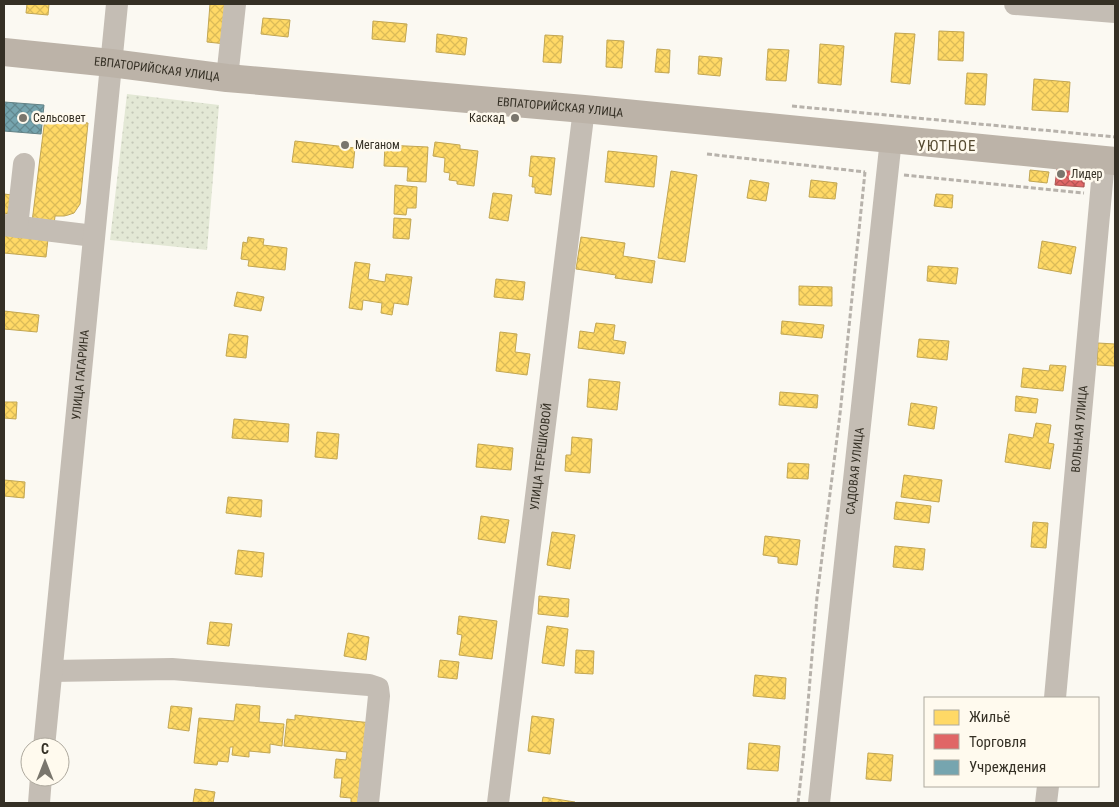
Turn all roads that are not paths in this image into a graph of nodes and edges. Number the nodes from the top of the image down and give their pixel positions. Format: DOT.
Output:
graph roads {
  1 [pos="117,4"];
  2 [pos="235,4"];
  3 [pos="1015,4"];
  4 [pos="1115,12"];
  5 [pos="4,52"];
  6 [pos="111,63"];
  7 [pos="227,78"];
  8 [pos="584,109"];
  9 [pos="891,139"];
  10 [pos="1110,160"];
  11 [pos="24,164"];
  12 [pos="11,226"];
  13 [pos="94,236"];
  14 [pos="52,671"];
  15 [pos="1055,697"];
  16 [pos="45,737"];
  17 [pos="40,787"];
  18 [pos="1048,787"];
  19 [pos="39,803"];
  20 [pos="368,803"];
  21 [pos="498,803"];
  22 [pos="819,803"];
  23 [pos="1046,803"];
  1 -- 6 [label="street, УЛИЦА ГАГАРИНА"];
  2 -- 7 [label="street"];
  3 -- 4 [label="street"];
  5 -- 6 [label="main road, ЕВПАТОРИЙСКАЯ УЛИЦА"];
  6 -- 7 [label="main road, ЕВПАТОРИЙСКАЯ УЛИЦА"];
  6 -- 13 [label="street, УЛИЦА ГАГАРИНА"];
  7 -- 8 [label="main road, ЕВПАТОРИЙСКАЯ УЛИЦА"];
  8 -- 9 [label="main road, ЕВПАТОРИЙСКАЯ УЛИЦА"];
  8 -- 21 [label="street, УЛИЦА ТЕРЕШКОВОЙ"];
  9 -- 10 [label="main road, ЕВПАТОРИЙСКАЯ УЛИЦА"];
  9 -- 22 [label="street, САДОВАЯ УЛИЦА"];
  10 -- 15 [label="street, ВОЛЬНАЯ УЛИЦА"];
  11 -- 12 [label="street"];
  12 -- 13 [label="street"];
  13 -- 14 [label="street, УЛИЦА ГАГАРИНА"];
  14 -- 16 [label="street, УЛИЦА ГАГАРИНА"];
  14 -- 20 [label="street"];
  17 -- 19 [label="street"];
  18 -- 23 [label="street"];
}
